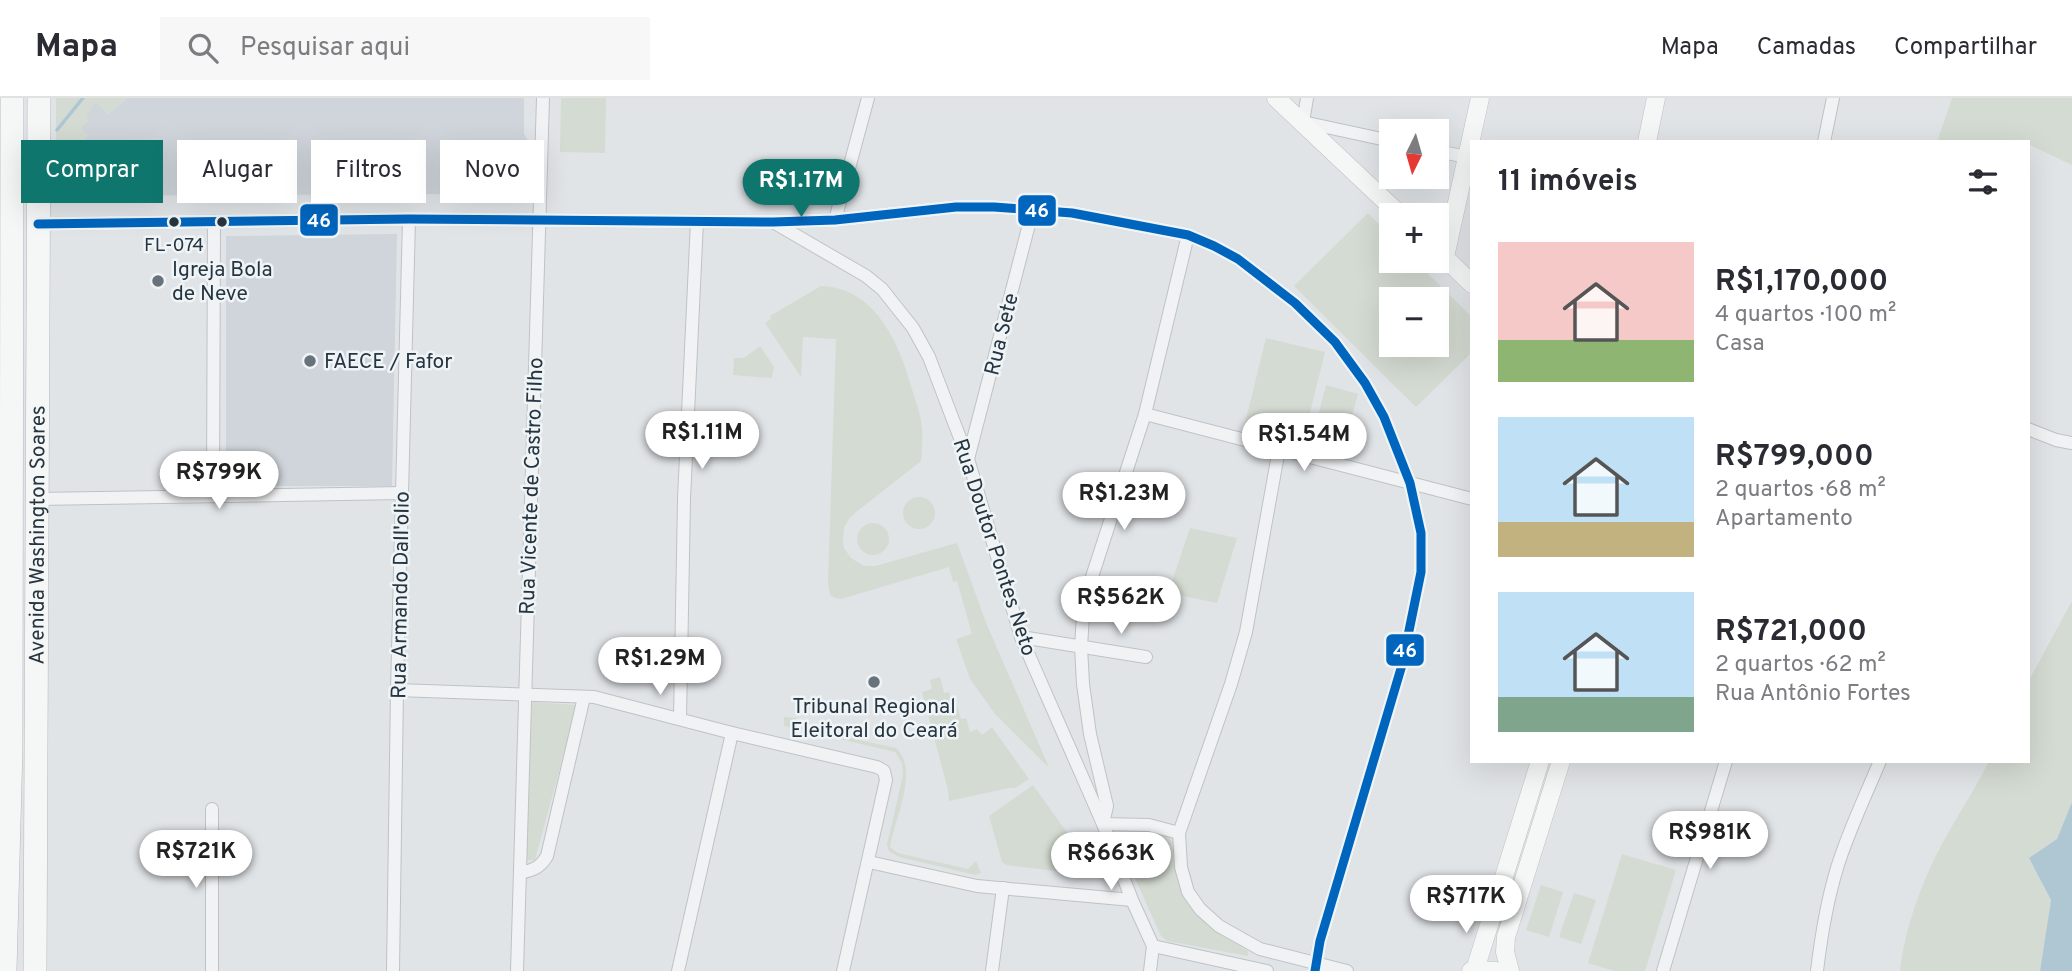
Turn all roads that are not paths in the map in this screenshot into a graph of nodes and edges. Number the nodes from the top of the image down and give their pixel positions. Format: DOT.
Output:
graph roads {
  1 [pos="543,98"];
  2 [pos="868,98"];
  3 [pos="1276,98"];
  4 [pos="1307,98"];
  5 [pos="1480,98"];
  6 [pos="1656,98"];
  7 [pos="1833,98"];
  8 [pos="8,108"];
  9 [pos="39,108"];
  10 [pos="1303,122"];
  11 [pos="1379,138"];
  12 [pos="1472,140"];
  13 [pos="1647,140"];
  14 [pos="1824,140"];
  15 [pos="1449,154"];
  16 [pos="1469,158"];
  17 [pos="1387,203"];
  18 [pos="1033,209"];
  19 [pos="409,219"];
  20 [pos="539,219"];
  21 [pos="835,220"];
  22 [pos="214,221"];
  23 [pos="697,221"];
  24 [pos="773,222"];
  25 [pos="38,224"];
  26 [pos="1449,227"];
  27 [pos="1188,235"];
  28 [pos="1449,262"];
  29 [pos="1470,282"];
  30 [pos="1144,414"];
  31 [pos="2030,430"];
  32 [pos="2072,443"];
  33 [pos="1279,449"];
  34 [pos="968,459"];
  35 [pos="1410,483"];
  36 [pos="402,494"];
  37 [pos="214,495"];
  38 [pos="1470,498"];
  39 [pos="36,499"];
  40 [pos="6,521"];
  41 [pos="5,587"];
  42 [pos="1021,637"];
  43 [pos="1081,647"];
  44 [pos="1146,657"];
  45 [pos="397,690"];
  46 [pos="526,696"];
  47 [pos="584,697"];
  48 [pos="680,719"];
  49 [pos="732,733"];
  50 [pos="1539,763"];
  51 [pos="1560,763"];
  52 [pos="1725,763"];
  53 [pos="1880,763"];
  54 [pos="212,809"];
  55 [pos="1103,824"];
  56 [pos="1179,833"];
  57 [pos="1512,850"];
  58 [pos="1532,858"];
  59 [pos="869,862"];
  60 [pos="520,873"];
  61 [pos="1003,888"];
  62 [pos="1132,900"];
  63 [pos="1153,946"];
  64 [pos="1260,949"];
  65 [pos="1315,968"];
  66 [pos="1262,970"];
  67 [pos="1473,970"];
  68 [pos="5,971"];
  69 [pos="35,971"];
  70 [pos="212,971"];
  71 [pos="393,971"];
  72 [pos="517,971"];
  73 [pos="678,971"];
  74 [pos="843,971"];
  75 [pos="992,971"];
  76 [pos="1150,971"];
  77 [pos="1347,971"];
  78 [pos="1496,971"];
  79 [pos="1510,971"];
  80 [pos="1663,971"];
  81 [pos="1817,971"];
  1 -- 20 [label="street, Rua Vicente de Castro Filho"];
  2 -- 21 [label="street"];
  3 -- 10 [label="main road"];
  4 -- 10 [label="street"];
  5 -- 12 [label="main road"];
  6 -- 13 [label="main road"];
  7 -- 14 [label="street"];
  8 -- 40 [label="highway, Avenida Washington Soares"];
  9 -- 25 [label="highway, Avenida Washington Soares"];
  10 -- 11 [label="street"];
  10 -- 17 [label="main road"];
  15 -- 16 [label="street"];
  16 -- 26 [label="main road"];
  18 -- 21 [label="street"];
  18 -- 27 [label="street"];
  18 -- 34 [label="street, Rua Sete"];
  19 -- 20 [label="street"];
  19 -- 22 [label="street"];
  19 -- 36 [label="street, Rua Armando Dall'olio"];
  20 -- 23 [label="street"];
  20 -- 46 [label="street, Rua Vicente de Castro Filho"];
  21 -- 24 [label="street"];
  22 -- 25 [label="street"];
  22 -- 37 [label="street"];
  23 -- 24 [label="street"];
  23 -- 48 [label="street"];
  24 -- 34 [label="street, Rua Doutor Pontes Neto"];
  25 -- 39 [label="highway, Avenida Washington Soares"];
  27 -- 30 [label="street"];
  27 -- 35 [label="street"];
  28 -- 29 [label="main road"];
  30 -- 33 [label="street"];
  30 -- 43 [label="street"];
  31 -- 32 [label="street"];
  33 -- 35 [label="street"];
  33 -- 56 [label="street"];
  34 -- 42 [label="street, Rua Doutor Pontes Neto"];
  35 -- 38 [label="street"];
  35 -- 65 [label="street"];
  36 -- 37 [label="street"];
  36 -- 45 [label="street, Rua Armando Dall'olio"];
  37 -- 39 [label="street"];
  39 -- 69 [label="highway, Avenida Washington Soares"];
  40 -- 41 [label="highway, Avenida Washington Soares"];
  41 -- 68 [label="highway, Avenida Washington Soares"];
  42 -- 43 [label="street"];
  42 -- 55 [label="street, Rua Doutor Pontes Neto"];
  43 -- 44 [label="street"];
  43 -- 55 [label="street"];
  45 -- 46 [label="street"];
  45 -- 71 [label="street, Rua Armando Dall'olio"];
  46 -- 47 [label="street"];
  46 -- 60 [label="street, Rua Vicente de Castro Filho"];
  47 -- 48 [label="street"];
  47 -- 60 [label="street"];
  48 -- 49 [label="street"];
  49 -- 59 [label="street"];
  49 -- 73 [label="street"];
  50 -- 57 [label="main road"];
  51 -- 58 [label="main road"];
  52 -- 80 [label="street"];
  53 -- 81 [label="street"];
  54 -- 70 [label="street"];
  55 -- 56 [label="street"];
  55 -- 62 [label="street, Rua Doutor Pontes Neto"];
  56 -- 64 [label="street"];
  57 -- 58 [label="main road"];
  57 -- 67 [label="main road"];
  58 -- 79 [label="main road"];
  59 -- 61 [label="street"];
  59 -- 74 [label="street"];
  60 -- 72 [label="street, Rua Vicente de Castro Filho"];
  61 -- 62 [label="street"];
  61 -- 75 [label="street"];
  62 -- 63 [label="street, Rua Doutor Pontes Neto"];
  63 -- 66 [label="street"];
  63 -- 76 [label="street"];
  64 -- 65 [label="street"];
  64 -- 66 [label="street"];
  65 -- 77 [label="street"];
  67 -- 78 [label="main road"];
}
